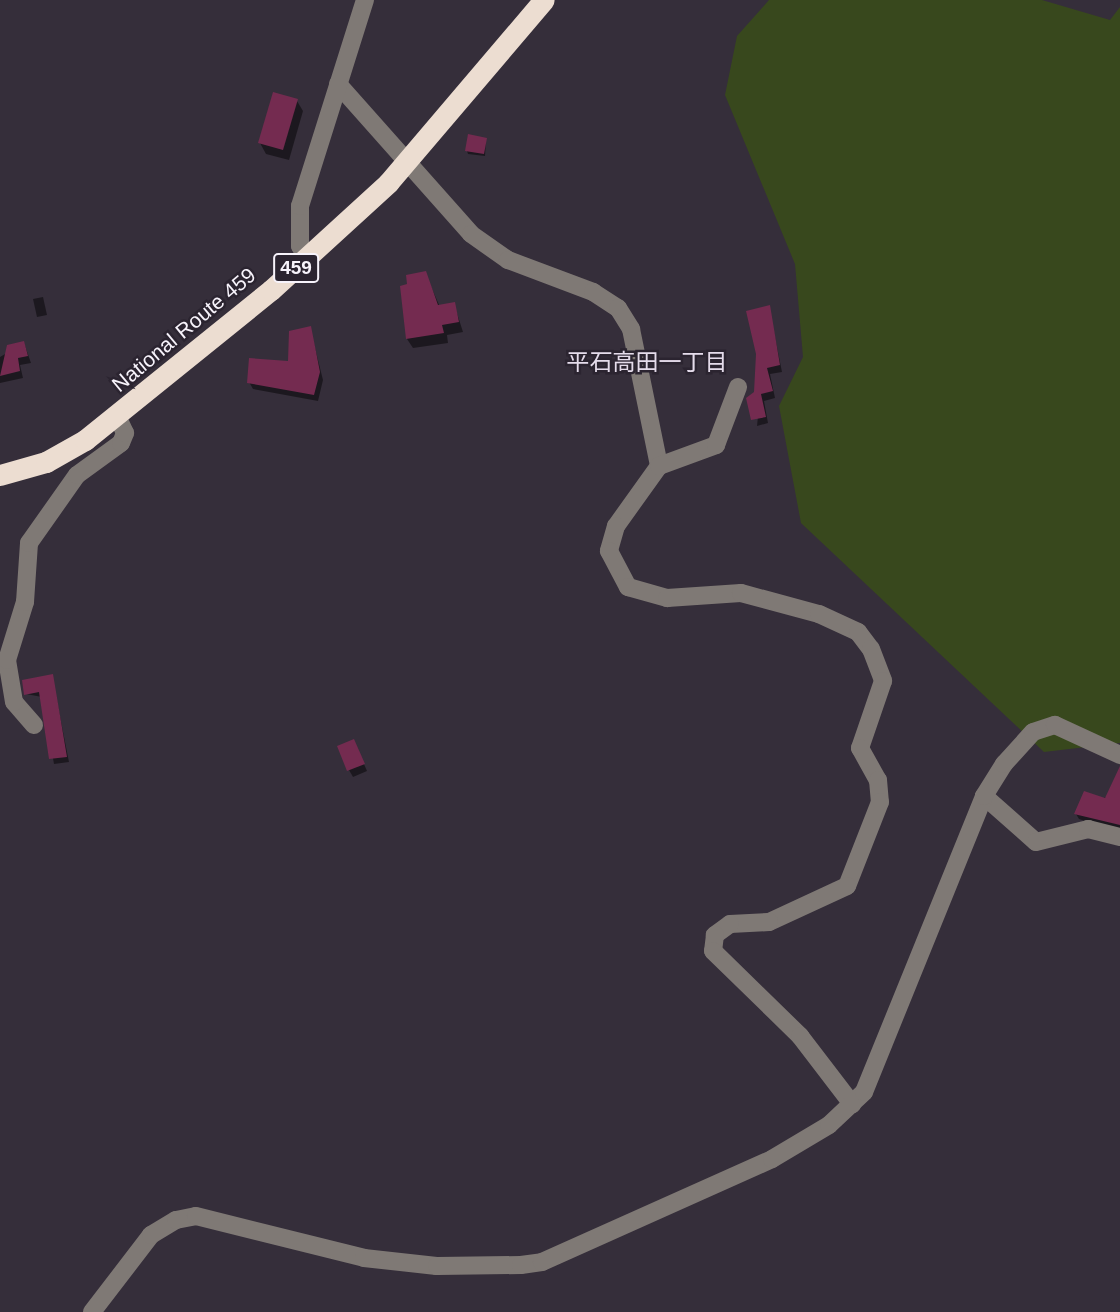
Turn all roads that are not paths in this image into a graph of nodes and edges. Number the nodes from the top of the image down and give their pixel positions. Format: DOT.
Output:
graph roads {
  1 [pos="365,0"];
  2 [pos="544,0"];
  3 [pos="338,84"];
  4 [pos="408,161"];
  5 [pos="307,258"];
  6 [pos="738,387"];
  7 [pos="117,416"];
  8 [pos="659,466"];
  9 [pos="0,475"];
  10 [pos="34,725"];
  11 [pos="1120,755"];
  12 [pos="984,796"];
  13 [pos="1120,837"];
  14 [pos="852,1104"];
  15 [pos="92,1312"];
  1 -- 3 [label="street"];
  2 -- 4 [label="highway, National Route 459 / 459"];
  3 -- 4 [label="street"];
  3 -- 5 [label="street"];
  4 -- 5 [label="highway, National Route 459 / 459"];
  4 -- 8 [label="street"];
  5 -- 7 [label="highway, National Route 459 / 459"];
  6 -- 8 [label="street"];
  7 -- 9 [label="highway, National Route 459 / 459"];
  7 -- 10 [label="street"];
  8 -- 14 [label="street"];
  11 -- 12 [label="street"];
  12 -- 13 [label="street"];
  12 -- 14 [label="street"];
  14 -- 15 [label="street"];
}
